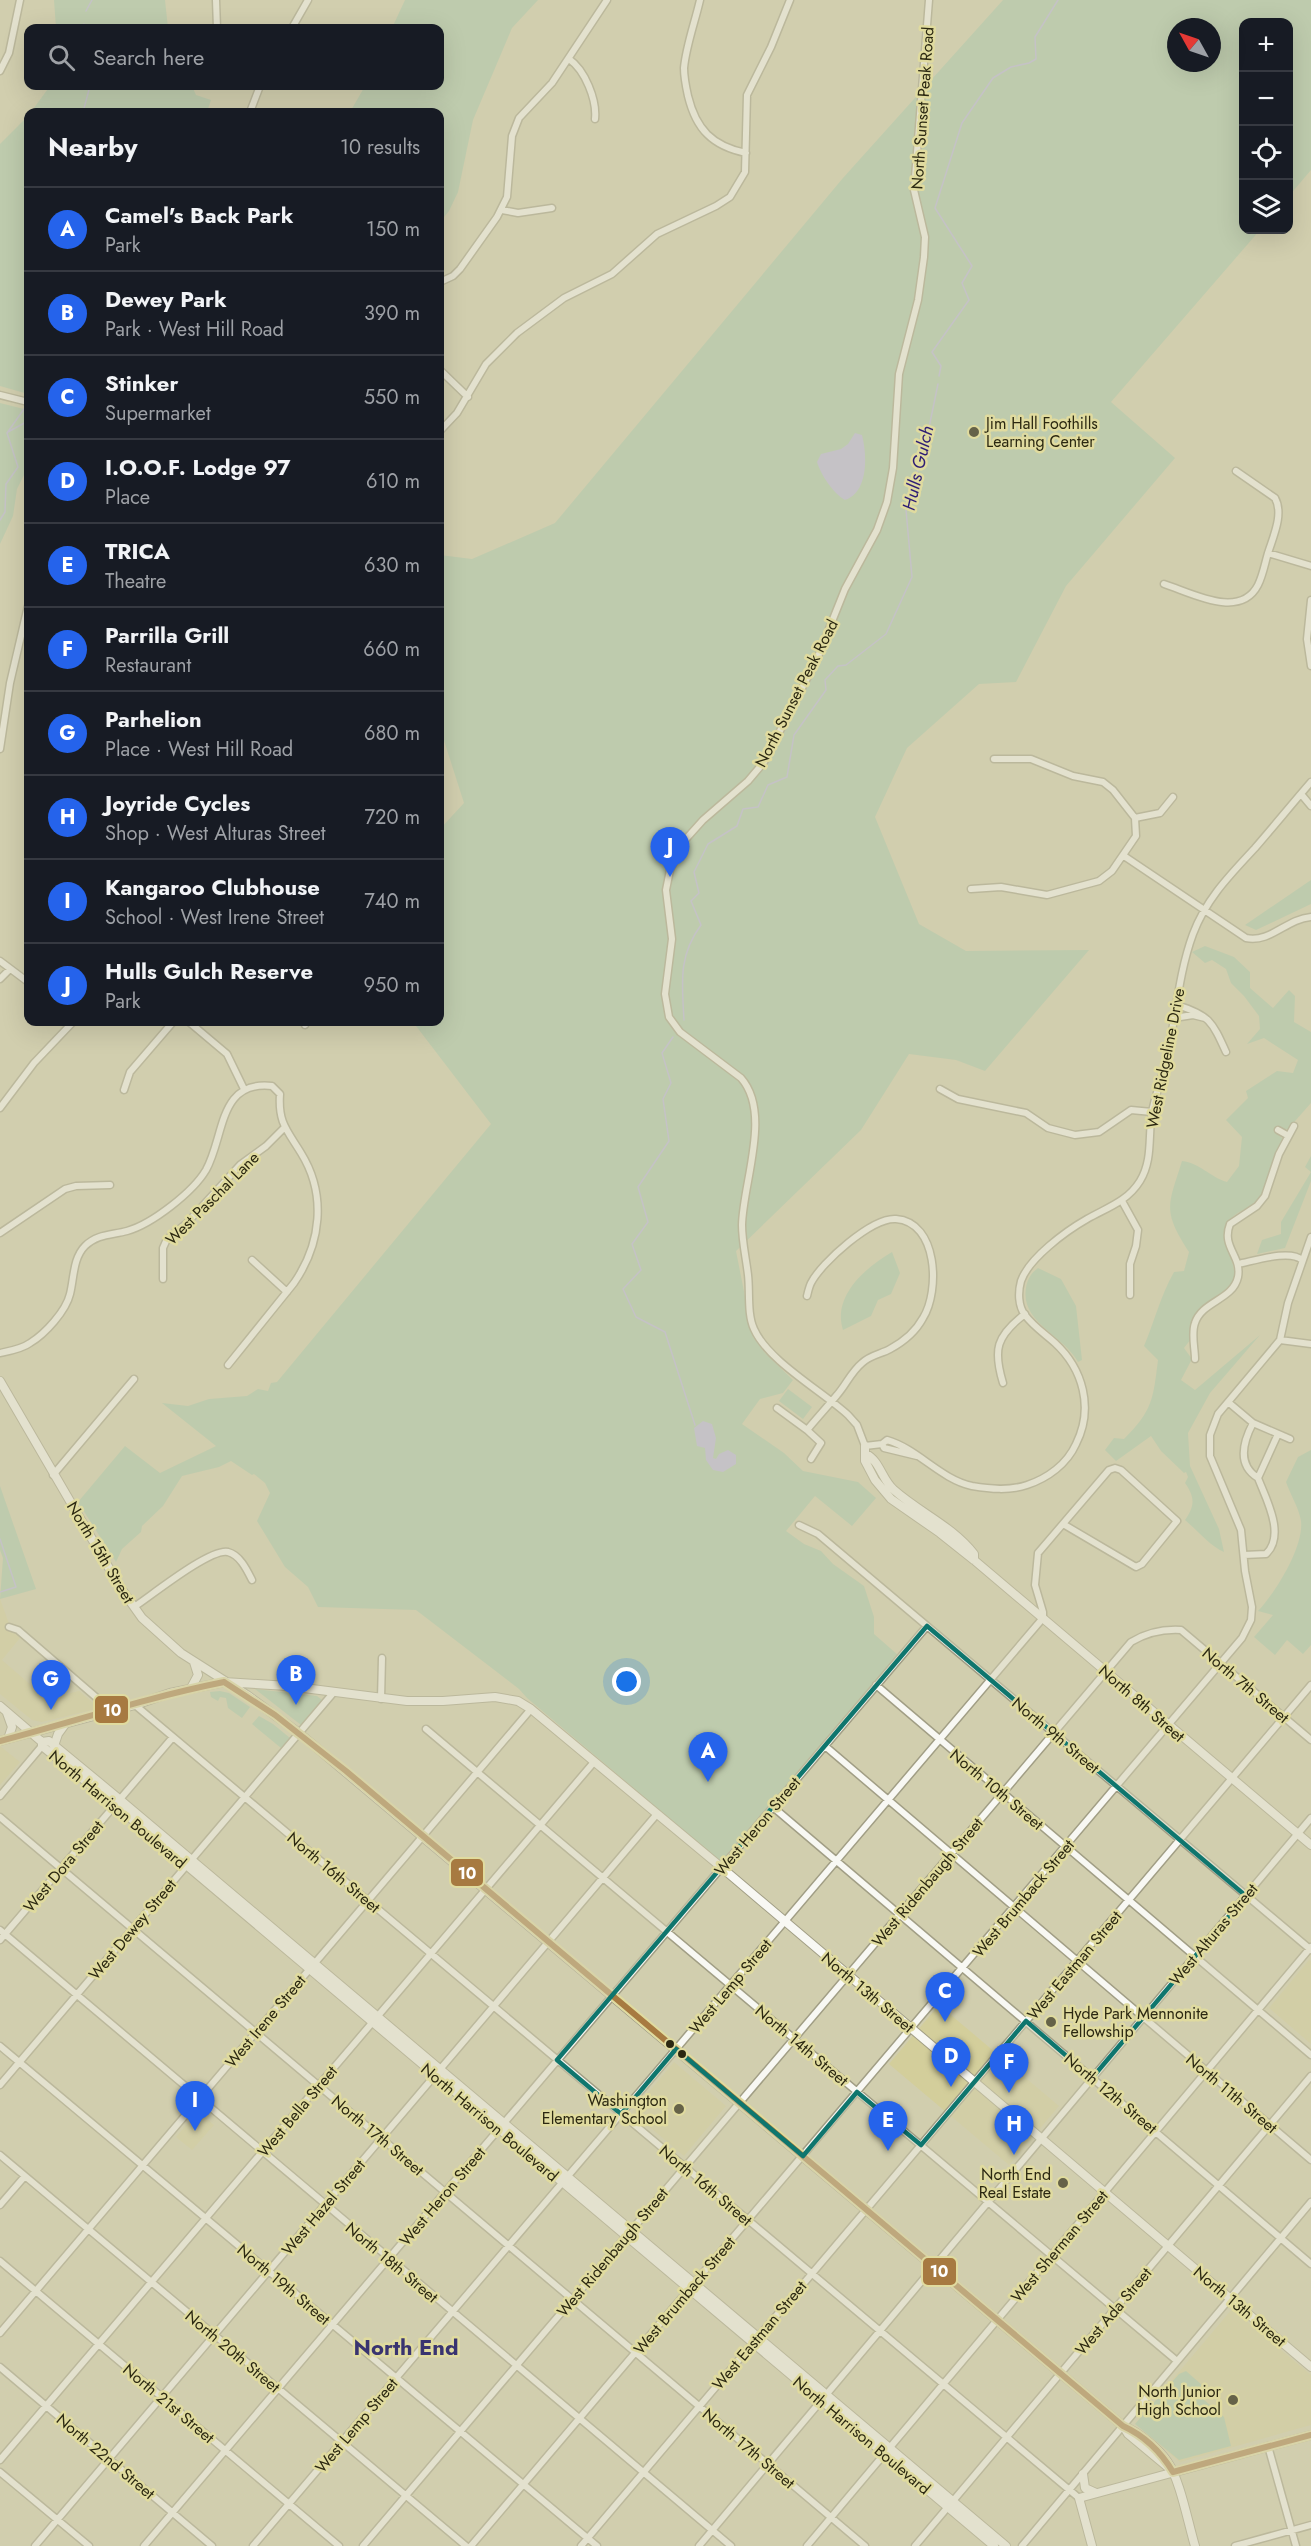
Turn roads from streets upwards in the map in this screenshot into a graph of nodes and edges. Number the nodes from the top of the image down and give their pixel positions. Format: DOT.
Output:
graph roads {
  1 [pos="20,0"];
  2 [pos="216,0"];
  3 [pos="308,0"];
  4 [pos="607,0"];
  5 [pos="700,0"];
  6 [pos="790,0"];
  7 [pos="929,0"];
  8 [pos="217,24"];
  9 [pos="294,24"];
  10 [pos="569,59"];
  11 [pos="0,71"];
  12 [pos="258,90"];
  13 [pos="252,108"];
  14 [pos="594,119"];
  15 [pos="746,153"];
  16 [pos="552,208"];
  17 [pos="502,210"];
  18 [pos="444,280"];
  19 [pos="444,374"];
  20 [pos="0,395"];
  21 [pos="468,397"];
  22 [pos="24,401"];
  23 [pos="444,427"];
  24 [pos="1236,471"];
  25 [pos="1268,553"];
  26 [pos="1311,566"];
  27 [pos="1164,584"];
  28 [pos="1311,600"];
  29 [pos="24,623"];
  30 [pos="1311,666"];
  31 [pos="0,749"];
  32 [pos="994,759"];
  33 [pos="1311,782"];
  34 [pos="1301,794"];
  35 [pos="1173,797"];
  36 [pos="1311,806"];
  37 [pos="1135,819"];
  38 [pos="1124,855"];
  39 [pos="971,889"];
  40 [pos="1204,910"];
  41 [pos="1311,917"];
  42 [pos="0,961"];
  43 [pos="10,969"];
  44 [pos="0,979"];
  45 [pos="24,979"];
  46 [pos="1177,1005"];
  47 [pos="1190,1013"];
  48 [pos="1174,1018"];
  49 [pos="69,1026"];
  50 [pos="170,1026"];
  51 [pos="194,1026"];
  52 [pos="1226,1052"];
  53 [pos="244,1089"];
  54 [pos="940,1089"];
  55 [pos="124,1090"];
  56 [pos="0,1108"];
  57 [pos="1152,1112"];
  58 [pos="1294,1126"];
  59 [pos="284,1128"];
  60 [pos="1278,1130"];
  61 [pos="1287,1135"];
  62 [pos="110,1185"];
  63 [pos="1122,1201"];
  64 [pos="0,1233"];
  65 [pos="1311,1237"];
  66 [pos="252,1260"];
  67 [pos="1302,1260"];
  68 [pos="1238,1264"];
  69 [pos="163,1279"];
  70 [pos="287,1292"];
  71 [pos="1130,1295"];
  72 [pos="807,1296"];
  73 [pos="1025,1314"];
  74 [pos="1280,1340"];
  75 [pos="1311,1344"];
  76 [pos="1195,1346"];
  77 [pos="1186,1347"];
  78 [pos="0,1353"];
  79 [pos="1195,1359"];
  80 [pos="228,1365"];
  81 [pos="134,1379"];
  82 [pos="0,1381"];
  83 [pos="1003,1383"];
  84 [pos="832,1400"];
  85 [pos="1228,1402"];
  86 [pos="777,1408"];
  87 [pos="1253,1423"];
  88 [pos="807,1430"];
  89 [pos="1278,1434"];
  90 [pos="1290,1439"];
  91 [pos="866,1450"];
  92 [pos="812,1459"];
  93 [pos="53,1475"];
  94 [pos="1258,1478"];
  95 [pos="1063,1524"];
  96 [pos="799,1525"];
  97 [pos="1244,1554"];
  98 [pos="252,1580"];
  99 [pos="134,1607"];
  100 [pos="1042,1618"];
  101 [pos="927,1626"];
  102 [pos="9,1627"];
  103 [pos="1181,1630"];
  104 [pos="382,1659"];
  105 [pos="193,1660"];
  106 [pos="1221,1664"];
  107 [pos="1106,1671"];
  108 [pos="990,1680"];
  109 [pos="224,1682"];
  110 [pos="876,1685"];
  111 [pos="1311,1685"];
  112 [pos="191,1688"];
  113 [pos="334,1692"];
  114 [pos="381,1699"];
  115 [pos="135,1705"];
  116 [pos="2,1708"];
  117 [pos="531,1709"];
  118 [pos="112,1711"];
  119 [pos="1284,1717"];
  120 [pos="66,1723"];
  121 [pos="1168,1726"];
  122 [pos="426,1729"];
  123 [pos="30,1731"];
  124 [pos="299,1733"];
  125 [pos="1053,1733"];
  126 [pos="173,1737"];
  127 [pos="4,1740"];
  128 [pos="939,1740"];
  129 [pos="1311,1740"];
  130 [pos="42,1744"];
  131 [pos="54,1746"];
  132 [pos="825,1746"];
  133 [pos="594,1762"];
  134 [pos="477,1772"];
  135 [pos="1232,1778"];
  136 [pos="1117,1786"];
  137 [pos="1002,1793"];
  138 [pos="0,1796"];
  139 [pos="245,1797"];
  140 [pos="887,1801"];
  141 [pos="117,1802"];
  142 [pos="773,1807"];
  143 [pos="657,1814"];
  144 [pos="0,1817"];
  145 [pos="1311,1818"];
  146 [pos="540,1825"];
  147 [pos="1298,1834"];
  148 [pos="423,1836"];
  149 [pos="1180,1840"];
  150 [pos="1311,1845"];
  151 [pos="1066,1847"];
  152 [pos="950,1854"];
  153 [pos="836,1861"];
  154 [pos="189,1863"];
  155 [pos="722,1867"];
  156 [pos="61,1869"];
  157 [pos="603,1878"];
  158 [pos="486,1889"];
  159 [pos="1246,1896"];
  160 [pos="368,1900"];
  161 [pos="1129,1900"];
  162 [pos="1014,1908"];
  163 [pos="899,1914"];
  164 [pos="785,1921"];
  165 [pos="132,1929"];
  166 [pos="667,1931"];
  167 [pos="3,1932"];
  168 [pos="0,1940"];
  169 [pos="549,1942"];
  170 [pos="1310,1949"];
  171 [pos="431,1954"];
  172 [pos="1195,1956"];
  173 [pos="1077,1961"];
  174 [pos="312,1966"];
  175 [pos="963,1968"];
  176 [pos="848,1974"];
  177 [pos="730,1985"];
  178 [pos="77,1994"];
  179 [pos="613,1995"];
  180 [pos="494,2007"];
  181 [pos="1258,2010"];
  182 [pos="1143,2018"];
  183 [pos="375,2019"];
  184 [pos="1026,2021"];
  185 [pos="911,2029"];
  186 [pos="256,2032"];
  187 [pos="793,2038"];
  188 [pos="0,2046"];
  189 [pos="676,2049"];
  190 [pos="1311,2055"];
  191 [pos="557,2060"];
  192 [pos="19,2062"];
  193 [pos="438,2072"];
  194 [pos="1206,2072"];
  195 [pos="1311,2076"];
  196 [pos="1092,2078"];
  197 [pos="973,2082"];
  198 [pos="0,2085"];
  199 [pos="318,2086"];
  200 [pos="857,2092"];
  201 [pos="200,2098"];
  202 [pos="739,2102"];
  203 [pos="621,2114"];
  204 [pos="1270,2125"];
  205 [pos="501,2126"];
  206 [pos="1156,2132"];
  207 [pos="1042,2138"];
  208 [pos="381,2139"];
  209 [pos="921,2145"];
  210 [pos="262,2152"];
  211 [pos="0,2156"];
  212 [pos="803,2156"];
  213 [pos="1311,2160"];
  214 [pos="142,2165"];
  215 [pos="684,2167"];
  216 [pos="25,2176"];
  217 [pos="565,2180"];
  218 [pos="1219,2185"];
  219 [pos="445,2192"];
  220 [pos="1105,2192"];
  221 [pos="988,2202"];
  222 [pos="1311,2202"];
  223 [pos="0,2205"];
  224 [pos="325,2205"];
  225 [pos="866,2210"];
  226 [pos="206,2218"];
  227 [pos="748,2221"];
  228 [pos="88,2229"];
  229 [pos="628,2233"];
  230 [pos="1281,2238"];
  231 [pos="1168,2245"];
  232 [pos="509,2246"];
  233 [pos="1051,2255"];
  234 [pos="388,2259"];
  235 [pos="0,2261"];
  236 [pos="1311,2264"];
  237 [pos="934,2267"];
  238 [pos="269,2271"];
  239 [pos="811,2274"];
  240 [pos="151,2282"];
  241 [pos="692,2287"];
  242 [pos="36,2291"];
  243 [pos="1230,2298"];
  244 [pos="572,2299"];
  245 [pos="1115,2309"];
  246 [pos="453,2312"];
  247 [pos="997,2320"];
  248 [pos="332,2325"];
  249 [pos="879,2331"];
  250 [pos="0,2332"];
  251 [pos="214,2335"];
  252 [pos="755,2340"];
  253 [pos="99,2344"];
  254 [pos="636,2353"];
  255 [pos="1177,2361"];
  256 [pos="516,2365"];
  257 [pos="0,2367"];
  258 [pos="1311,2367"];
  259 [pos="1060,2373"];
  260 [pos="397,2378"];
  261 [pos="943,2385"];
  262 [pos="278,2389"];
  263 [pos="162,2397"];
  264 [pos="824,2398"];
  265 [pos="46,2406"];
  266 [pos="699,2406"];
  267 [pos="579,2419"];
  268 [pos="1123,2426"];
  269 [pos="460,2431"];
  270 [pos="1311,2435"];
  271 [pos="1006,2438"];
  272 [pos="342,2442"];
  273 [pos="1268,2446"];
  274 [pos="225,2451"];
  275 [pos="887,2451"];
  276 [pos="109,2459"];
  277 [pos="0,2460"];
  278 [pos="768,2464"];
  279 [pos="0,2472"];
  280 [pos="643,2472"];
  281 [pos="1173,2472"];
  282 [pos="1083,2474"];
  283 [pos="523,2484"];
  284 [pos="1069,2490"];
  285 [pos="1097,2493"];
  286 [pos="405,2495"];
  287 [pos="1079,2498"];
  288 [pos="289,2504"];
  289 [pos="950,2504"];
  290 [pos="172,2512"];
  291 [pos="831,2517"];
  292 [pos="57,2520"];
  293 [pos="1311,2525"];
  294 [pos="712,2530"];
  295 [pos="1291,2531"];
  296 [pos="587,2538"];
  297 [pos="1091,2544"];
  298 [pos="35,2546"];
  299 [pos="89,2546"];
  300 [pos="144,2546"];
  301 [pos="212,2546"];
  302 [pos="253,2546"];
  303 [pos="339,2546"];
  304 [pos="363,2546"];
  305 [pos="466,2546"];
  306 [pos="471,2546"];
  307 [pos="580,2546"];
  308 [pos="597,2546"];
  309 [pos="699,2546"];
  310 [pos="731,2546"];
  311 [pos="807,2546"];
  312 [pos="865,2546"];
  313 [pos="915,2546"];
  314 [pos="994,2546"];
  315 [pos="1006,2546"];
  316 [pos="1022,2546"];
  317 [pos="1195,2546"];
  318 [pos="1235,2546"];
  319 [pos="1296,2546"];
  1 -- 11 [label="street"];
  2 -- 8 [label="street"];
  3 -- 9 [label="street"];
  4 -- 10 [label="street"];
  5 -- 15 [label="street"];
  6 -- 15 [label="street"];
  7 -- 84 [label="street, North Sunset Peak Road"];
  10 -- 14 [label="street"];
  10 -- 17 [label="street"];
  12 -- 13 [label="street"];
  15 -- 21 [label="street"];
  16 -- 17 [label="street"];
  17 -- 18 [label="street"];
  19 -- 21 [label="street"];
  20 -- 22 [label="street"];
  21 -- 23 [label="street"];
  24 -- 25 [label="street"];
  25 -- 26 [label="street"];
  25 -- 27 [label="street"];
  28 -- 30 [label="street"];
  29 -- 31 [label="street"];
  32 -- 37 [label="street"];
  33 -- 34 [label="street, West Ridgeline Drive"];
  34 -- 36 [label="street"];
  34 -- 40 [label="street, West Ridgeline Drive"];
  35 -- 37 [label="street"];
  37 -- 38 [label="street"];
  38 -- 39 [label="street"];
  38 -- 40 [label="street"];
  40 -- 41 [label="street"];
  40 -- 46 [label="street, West Ridgeline Drive"];
  42 -- 43 [label="street"];
  43 -- 44 [label="street"];
  43 -- 45 [label="street"];
  46 -- 47 [label="street"];
  46 -- 48 [label="street, West Ridgeline Drive"];
  47 -- 48 [label="street"];
  47 -- 52 [label="street"];
  48 -- 57 [label="street, West Ridgeline Drive"];
  49 -- 56 [label="street"];
  50 -- 55 [label="street"];
  51 -- 53 [label="street"];
  53 -- 59 [label="street"];
  53 -- 78 [label="street"];
  54 -- 57 [label="street"];
  57 -- 63 [label="street, West Ridgeline Drive"];
  58 -- 61 [label="street"];
  59 -- 69 [label="street, West Paschal Lane"];
  59 -- 70 [label="street"];
  60 -- 61 [label="street"];
  61 -- 68 [label="street"];
  62 -- 64 [label="street"];
  63 -- 71 [label="street"];
  63 -- 73 [label="street, West Ridgeline Drive"];
  65 -- 67 [label="street"];
  66 -- 70 [label="street"];
  67 -- 68 [label="street"];
  67 -- 74 [label="street"];
  68 -- 76 [label="street"];
  70 -- 80 [label="street"];
  72 -- 84 [label="street"];
  73 -- 83 [label="street"];
  73 -- 91 [label="street"];
  74 -- 75 [label="street"];
  74 -- 85 [label="street"];
  76 -- 77 [label="street"];
  76 -- 79 [label="street"];
  81 -- 93 [label="street"];
  82 -- 93 [label="street, North 15th Street"];
  84 -- 88 [label="street"];
  84 -- 91 [label="street, North 8th Street"];
  85 -- 87 [label="street"];
  85 -- 97 [label="street"];
  86 -- 88 [label="street"];
  87 -- 89 [label="street"];
  87 -- 94 [label="street"];
  88 -- 92 [label="street"];
  89 -- 90 [label="street"];
  89 -- 94 [label="street"];
  91 -- 100 [label="street, North 8th Street"];
  93 -- 99 [label="street, North 15th Street"];
  94 -- 97 [label="street"];
  95 -- 95 [label="street"];
  95 -- 100 [label="street"];
  96 -- 101 [label="street, North 9th Street"];
  97 -- 106 [label="street, West Brumback Street"];
  98 -- 99 [label="street"];
  99 -- 105 [label="street, North 15th Street"];
  100 -- 107 [label="street, North 8th Street"];
  100 -- 108 [label="street, West Lemp Street"];
  101 -- 108 [label="street, North 9th Street"];
  101 -- 110 [label="street, West Heron Street"];
  102 -- 118 [label="street"];
  103 -- 106 [label="street, North 7th Street"];
  103 -- 107 [label="street, West Ridenbaugh Street"];
  104 -- 114 [label="street"];
  105 -- 109 [label="street, North 15th Street"];
  105 -- 112 [label="street"];
  106 -- 119 [label="street, North 7th Street"];
  106 -- 121 [label="street, West Brumback Street"];
  107 -- 121 [label="street, North 8th Street"];
  107 -- 125 [label="street, West Ridenbaugh Street"];
  108 -- 125 [label="street, North 9th Street"];
  108 -- 128 [label="street, West Lemp Street"];
  109 -- 112 [label="street"];
  109 -- 113 [label="street"];
  109 -- 124 [label="street, North 15th Street"];
  110 -- 128 [label="street, North 10th Street"];
  110 -- 132 [label="street, West Heron Street"];
  111 -- 119 [label="street, West Eastman Street"];
  112 -- 115 [label="street"];
  113 -- 114 [label="street"];
  113 -- 124 [label="street, West Dewey Street"];
  114 -- 117 [label="street, North 13th Street"];
  115 -- 118 [label="street"];
  115 -- 126 [label="street, North 16th Street"];
  116 -- 123 [label="street"];
  116 -- 127 [label="street"];
  117 -- 133 [label="street, North 13th Street"];
  117 -- 134 [label="street, West Irene Street"];
  118 -- 120 [label="street"];
  119 -- 129 [label="street, North 7th Street"];
  119 -- 135 [label="street, West Eastman Street"];
  120 -- 123 [label="street"];
  120 -- 131 [label="street"];
  121 -- 135 [label="street, North 8th Street"];
  121 -- 136 [label="street, West Brumback Street"];
  122 -- 134 [label="street, North 14th Street"];
  123 -- 127 [label="street"];
  123 -- 130 [label="street"];
  124 -- 139 [label="street, West Dewey Street"];
  124 -- 148 [label="street, North 15th Street"];
  125 -- 136 [label="street, North 9th Street"];
  125 -- 137 [label="street, West Ridenbaugh Street"];
  126 -- 139 [label="street, North 16th Street"];
  126 -- 141 [label="street, West Dora Street"];
  128 -- 137 [label="street, North 10th Street"];
  128 -- 140 [label="street, West Lemp Street"];
  130 -- 131 [label="street, North Harrison Boulevard"];
  130 -- 138 [label="street"];
  130 -- 141 [label="street, North Harrison Boulevard"];
  131 -- 141 [label="street, North Harrison Boulevard"];
  132 -- 140 [label="street, North 11th Street"];
  132 -- 142 [label="street, West Heron Street"];
  133 -- 143 [label="street, North 13th Street"];
  133 -- 146 [label="street, West Bella Street"];
  134 -- 146 [label="street, North 14th Street"];
  134 -- 148 [label="street, West Irene Street"];
  135 -- 147 [label="street, North 8th Street"];
  135 -- 149 [label="street, West Eastman Street"];
  136 -- 149 [label="street, North 9th Street"];
  136 -- 151 [label="street, West Brumback Street"];
  137 -- 151 [label="street, North 10th Street"];
  137 -- 152 [label="street, West Ridenbaugh Street"];
  139 -- 154 [label="street, West Dewey Street"];
  139 -- 160 [label="street, North 16th Street"];
  140 -- 152 [label="street, North 11th Street"];
  140 -- 153 [label="street, West Lemp Street"];
  141 -- 154 [label="street, North Harrison Boulevard"];
  141 -- 156 [label="street, West Dora Street"];
  142 -- 153 [label="street, North 12th Street"];
  142 -- 155 [label="street, West Heron Street"];
  143 -- 155 [label="street, North 13th Street"];
  143 -- 157 [label="street, West Hazel Street"];
  144 -- 156 [label="street, North 17th Street"];
  145 -- 147 [label="street, West Alturas Street"];
  146 -- 157 [label="street, North 14th Street"];
  146 -- 158 [label="street, West Bella Street"];
  147 -- 150 [label="street, North 8th Street"];
  147 -- 159 [label="street, West Alturas Street"];
  148 -- 158 [label="street, North 15th Street"];
  148 -- 160 [label="street, West Irene Street"];
  149 -- 159 [label="street, North 9th Street"];
  149 -- 161 [label="street, West Eastman Street"];
  151 -- 161 [label="street, North 10th Street"];
  151 -- 162 [label="street, West Brumback Street"];
  152 -- 162 [label="street, North 11th Street"];
  152 -- 163 [label="street, West Ridenbaugh Street"];
  153 -- 163 [label="street, North 12th Street"];
  153 -- 164 [label="street, West Lemp Street"];
  154 -- 165 [label="street, West Dewey Street"];
  154 -- 174 [label="street, North Harrison Boulevard"];
  155 -- 164 [label="street, North 13th Street"];
  155 -- 166 [label="street, West Heron Street"];
  156 -- 165 [label="street, North 17th Street"];
  156 -- 167 [label="street, West Dora Street"];
  157 -- 166 [label="street, North 14th Street"];
  157 -- 169 [label="street, West Hazel Street"];
  158 -- 169 [label="street, North 15th Street"];
  158 -- 171 [label="street, West Bella Street"];
  159 -- 170 [label="street, North 9th Street"];
  159 -- 172 [label="street, West Alturas Street"];
  160 -- 171 [label="street, North 16th Street"];
  160 -- 174 [label="street, West Irene Street"];
  161 -- 172 [label="street, North 10th Street"];
  161 -- 173 [label="street, West Eastman Street"];
  162 -- 173 [label="street, North 11th Street"];
  162 -- 175 [label="street, West Brumback Street"];
  163 -- 175 [label="street, North 12th Street"];
  163 -- 176 [label="street, West Ridenbaugh Street"];
  164 -- 176 [label="street, North 13th Street"];
  164 -- 177 [label="street, West Lemp Street"];
  165 -- 178 [label="street, West Dewey Street"];
  165 -- 186 [label="street, North 17th Street"];
  166 -- 177 [label="street, North 14th Street"];
  166 -- 179 [label="street, West Heron Street"];
  167 -- 168 [label="street, West Dora Street"];
  167 -- 178 [label="street, North 18th Street"];
  169 -- 179 [label="street, North 15th Street"];
  169 -- 180 [label="street, West Hazel Street"];
  170 -- 181 [label="street, West Sherman Street"];
  171 -- 180 [label="street, North 16th Street"];
  171 -- 183 [label="street, West Bella Street"];
  172 -- 181 [label="street, North 10th Street"];
  172 -- 182 [label="street, West Alturas Street"];
  173 -- 182 [label="street, North 11th Street"];
  173 -- 184 [label="street, West Eastman Street"];
  174 -- 183 [label="street, North Harrison Boulevard"];
  174 -- 186 [label="street, West Irene Street"];
  175 -- 184 [label="street, North 12th Street"];
  175 -- 185 [label="street, West Brumback Street"];
  176 -- 185 [label="street, North 13th Street"];
  176 -- 187 [label="street, West Ridenbaugh Street"];
  177 -- 187 [label="street, North 14th Street"];
  177 -- 189 [label="street, West Lemp Street"];
  178 -- 192 [label="street, West Dewey Street"];
  178 -- 201 [label="street, North 18th Street"];
  179 -- 189 [label="street, North 15th Street"];
  179 -- 191 [label="street, West Heron Street"];
  180 -- 191 [label="street, North 16th Street"];
  180 -- 193 [label="street, West Hazel Street"];
  181 -- 190 [label="street, North 10th Street"];
  181 -- 194 [label="street, West Sherman Street"];
  182 -- 194 [label="street, North 11th Street"];
  182 -- 196 [label="street, West Alturas Street"];
  183 -- 193 [label="street, North Harrison Boulevard"];
  183 -- 199 [label="street, West Bella Street"];
  184 -- 196 [label="street, North 12th Street"];
  184 -- 197 [label="street, West Eastman Street"];
  185 -- 197 [label="street, North 13th Street"];
  185 -- 200 [label="street, West Brumback Street"];
  186 -- 199 [label="street, North 17th Street"];
  186 -- 201 [label="street, West Irene Street"];
  187 -- 200 [label="street, North 14th Street"];
  187 -- 202 [label="street, West Ridenbaugh Street"];
  188 -- 192 [label="street, North 19th Street"];
  189 -- 202 [label="street, North 15th Street"];
  189 -- 203 [label="street, West Lemp Street"];
  191 -- 203 [label="street, North 16th Street"];
  191 -- 205 [label="street, West Heron Street"];
  192 -- 198 [label="street, West Dewey Street"];
  192 -- 214 [label="street, North 19th Street"];
  193 -- 205 [label="street, North Harrison Boulevard"];
  193 -- 208 [label="street, West Hazel Street"];
  194 -- 204 [label="street, North 11th Street"];
  194 -- 206 [label="street, West Sherman Street"];
  195 -- 204 [label="street, West Ada Street"];
  196 -- 206 [label="street, North 12th Street"];
  196 -- 207 [label="street, West Alturas Street"];
  197 -- 207 [label="street, North 13th Street"];
  197 -- 209 [label="street, West Eastman Street"];
  199 -- 208 [label="street, North 17th Street"];
  199 -- 210 [label="street, West Bella Street"];
  200 -- 209 [label="street, North 14th Street"];
  200 -- 212 [label="street, West Brumback Street"];
  201 -- 210 [label="street, North 18th Street"];
  201 -- 214 [label="street, West Irene Street"];
  202 -- 212 [label="street, North 15th Street"];
  202 -- 215 [label="street, West Ridenbaugh Street"];
  203 -- 215 [label="street, North 16th Street"];
  203 -- 217 [label="street, West Lemp Street"];
  204 -- 213 [label="street, North 11th Street"];
  204 -- 218 [label="street, West Ada Street"];
  205 -- 217 [label="street, North Harrison Boulevard"];
  205 -- 219 [label="street, West Heron Street"];
  206 -- 218 [label="street, North 12th Street"];
  206 -- 220 [label="street, West Sherman Street"];
  207 -- 220 [label="street, North 13th Street"];
  207 -- 221 [label="street, West Alturas Street"];
  208 -- 219 [label="street, North 17th Street"];
  208 -- 224 [label="street, West Hazel Street"];
  209 -- 221 [label="street, North 14th Street"];
  209 -- 225 [label="street, West Eastman Street"];
  210 -- 224 [label="street, North 18th Street"];
  210 -- 226 [label="street, West Bella Street"];
  211 -- 216 [label="street, North 20th Street"];
  212 -- 225 [label="street, North 15th Street"];
  212 -- 227 [label="street, West Brumback Street"];
  214 -- 226 [label="street, North 19th Street"];
  214 -- 228 [label="street, West Irene Street"];
  215 -- 227 [label="street, North 16th Street"];
  215 -- 229 [label="street, West Ridenbaugh Street"];
  216 -- 223 [label="street"];
  216 -- 228 [label="street, North 20th Street"];
  217 -- 229 [label="street, North Harrison Boulevard"];
  217 -- 232 [label="street, West Lemp Street"];
  218 -- 230 [label="street, North 12th Street"];
  218 -- 231 [label="street, West Ada Street"];
  219 -- 232 [label="street, North 17th Street"];
  219 -- 234 [label="street, West Heron Street"];
  220 -- 231 [label="street, North 13th Street"];
  220 -- 233 [label="street, West Sherman Street"];
  221 -- 233 [label="street, North 14th Street"];
  221 -- 237 [label="street, West Alturas Street"];
  222 -- 230 [label="street"];
  224 -- 234 [label="street, North 18th Street"];
  224 -- 238 [label="street, West Hazel Street"];
  225 -- 237 [label="street, North 15th Street"];
  225 -- 239 [label="street, West Eastman Street"];
  226 -- 238 [label="street, North 19th Street"];
  226 -- 240 [label="street, West Bella Street"];
  227 -- 239 [label="street, North 16th Street"];
  227 -- 241 [label="street, West Brumback Street"];
  228 -- 240 [label="street, North 20th Street"];
  228 -- 242 [label="street, West Irene Street"];
  229 -- 241 [label="street, North Harrison Boulevard"];
  229 -- 244 [label="street, West Ridenbaugh Street"];
  230 -- 236 [label="street, North 12th Street"];
  230 -- 243 [label="street"];
  231 -- 243 [label="street, North 13th Street"];
  231 -- 245 [label="street, West Ada Street"];
  232 -- 244 [label="street, North 17th Street"];
  232 -- 246 [label="street, West Lemp Street"];
  233 -- 245 [label="street, North 14th Street"];
  233 -- 247 [label="street, West Sherman Street"];
  234 -- 246 [label="street, North 18th Street"];
  234 -- 248 [label="street, West Heron Street"];
  235 -- 242 [label="street, North 21st Street"];
  237 -- 247 [label="street, North 15th Street"];
  237 -- 249 [label="street, West Alturas Street"];
  238 -- 248 [label="street, North 19th Street"];
  238 -- 251 [label="street, West Hazel Street"];
  239 -- 249 [label="street, North 16th Street"];
  239 -- 252 [label="street, West Eastman Street"];
  240 -- 251 [label="street, North 20th Street"];
  240 -- 253 [label="street, West Bella Street"];
  241 -- 252 [label="street, North Harrison Boulevard"];
  241 -- 254 [label="street, West Brumback Street"];
  242 -- 250 [label="street, West Irene Street"];
  242 -- 253 [label="street, North 21st Street"];
  243 -- 255 [label="street"];
  243 -- 258 [label="street, North 13th Street"];
  244 -- 254 [label="street, North 17th Street"];
  244 -- 256 [label="street, West Ridenbaugh Street"];
  245 -- 255 [label="street, North 14th Street"];
  245 -- 259 [label="street, West Ada Street"];
  246 -- 256 [label="street, North 18th Street"];
  246 -- 260 [label="street, West Lemp Street"];
  247 -- 259 [label="street, North 15th Street"];
  247 -- 261 [label="street, West Sherman Street"];
  248 -- 260 [label="street, North 19th Street"];
  248 -- 262 [label="street, West Heron Street"];
  249 -- 261 [label="street, North 16th Street"];
  249 -- 264 [label="street, West Alturas Street"];
  251 -- 262 [label="street, North 20th Street"];
  251 -- 263 [label="street, West Hazel Street"];
  252 -- 264 [label="street, North Harrison Boulevard"];
  252 -- 266 [label="street, West Eastman Street"];
  253 -- 263 [label="street, North 21st Street"];
  253 -- 265 [label="street, West Bella Street"];
  254 -- 266 [label="street, North 17th Street"];
  254 -- 267 [label="street, West Brumback Street"];
  255 -- 268 [label="street"];
  256 -- 267 [label="street, North 18th Street"];
  256 -- 269 [label="street, West Ridenbaugh Street"];
  257 -- 265 [label="street, North 22nd Street"];
  259 -- 268 [label="street, North 15th Street"];
  259 -- 271 [label="street, West Ada Street"];
  260 -- 269 [label="street, North 19th Street"];
  260 -- 272 [label="street, West Lemp Street"];
  261 -- 271 [label="street, North 16th Street"];
  261 -- 275 [label="street, West Sherman Street"];
  262 -- 272 [label="street, North 20th Street"];
  262 -- 274 [label="street, West Heron Street"];
  263 -- 274 [label="street, North 21st Street"];
  263 -- 276 [label="street, West Hazel Street"];
  264 -- 275 [label="street, North Harrison Boulevard"];
  264 -- 278 [label="street, West Alturas Street"];
  265 -- 276 [label="street, North 22nd Street"];
  265 -- 277 [label="street, West Bella Street"];
  266 -- 278 [label="street, North 17th Street"];
  266 -- 280 [label="street, West Eastman Street"];
  267 -- 280 [label="street, North 18th Street"];
  267 -- 283 [label="street, West Brumback Street"];
  268 -- 281 [label="street, North 15th Street"];
  268 -- 282 [label="street"];
  269 -- 283 [label="street, North 19th Street"];
  269 -- 286 [label="street, West Ridenbaugh Street"];
  270 -- 273 [label="street"];
  271 -- 284 [label="street, North 16th Street"];
  271 -- 289 [label="street, West Ada Street"];
  272 -- 286 [label="street, North 20th Street"];
  272 -- 288 [label="street, West Lemp Street"];
  273 -- 281 [label="street"];
  273 -- 295 [label="street"];
  274 -- 288 [label="street, North 21st Street"];
  274 -- 290 [label="street, West Heron Street"];
  275 -- 289 [label="street, North Harrison Boulevard"];
  275 -- 291 [label="street, West Sherman Street"];
  276 -- 290 [label="street, North 22nd Street"];
  276 -- 292 [label="street, West Hazel Street"];
  278 -- 291 [label="street, North 17th Street"];
  278 -- 294 [label="street, West Alturas Street"];
  279 -- 292 [label="street"];
  280 -- 294 [label="street, North 18th Street"];
  280 -- 296 [label="street, West Eastman Street"];
  281 -- 285 [label="street"];
  281 -- 317 [label="street"];
  282 -- 284 [label="street"];
  282 -- 285 [label="street"];
  283 -- 296 [label="street, North 19th Street"];
  283 -- 306 [label="street, West Brumback Street"];
  284 -- 287 [label="street, North 16th Street"];
  284 -- 316 [label="street"];
  285 -- 287 [label="street"];
  286 -- 304 [label="street, West Ridenbaugh Street"];
  286 -- 305 [label="street, North 20th Street"];
  287 -- 297 [label="street"];
  288 -- 302 [label="street, West Lemp Street"];
  288 -- 303 [label="street, North 21st Street"];
  289 -- 313 [label="street, West Ada Street"];
  289 -- 314 [label="street, North Harrison Boulevard"];
  289 -- 315 [label="street, North Harrison Boulevard"];
  290 -- 300 [label="street, West Heron Street"];
  290 -- 301 [label="street, North 22nd Street"];
  291 -- 311 [label="street, West Sherman Street"];
  291 -- 312 [label="street, North 17th Street"];
  292 -- 298 [label="street, West Hazel Street"];
  292 -- 299 [label="street"];
  293 -- 295 [label="street"];
  294 -- 309 [label="street, West Alturas Street"];
  294 -- 310 [label="street, North 18th Street"];
  295 -- 318 [label="street"];
  295 -- 319 [label="street"];
  296 -- 307 [label="street, West Eastman Street"];
  296 -- 308 [label="street, North 19th Street"];
}
